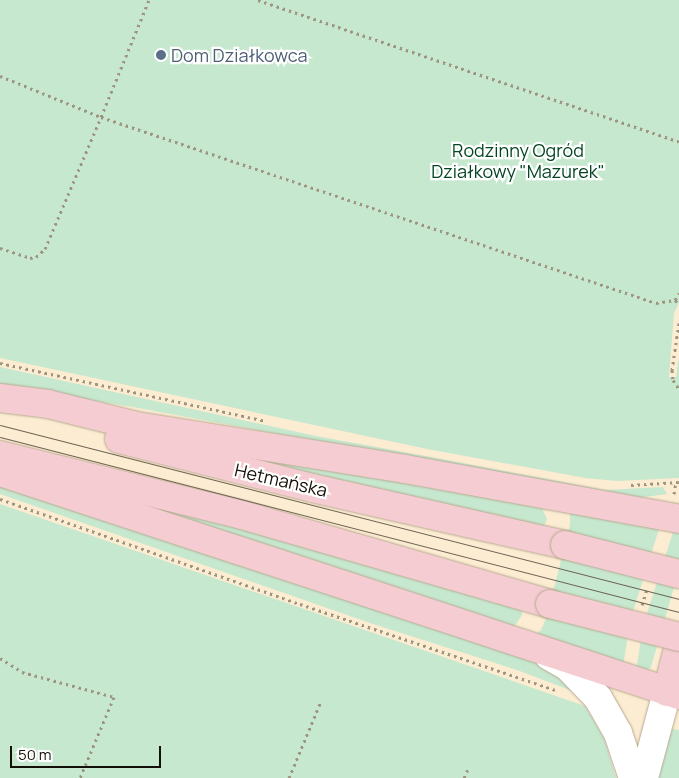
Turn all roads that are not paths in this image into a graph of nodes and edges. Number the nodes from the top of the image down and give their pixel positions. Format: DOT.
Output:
graph roads {
  1 [pos="0,398"];
  2 [pos="0,406"];
  3 [pos="0,455"];
  4 [pos="0,472"];
  5 [pos="676,492"];
  6 [pos="620,508"];
  7 [pos="679,519"];
  8 [pos="679,574"];
  9 [pos="679,637"];
  10 [pos="679,646"];
  11 [pos="541,651"];
  12 [pos="673,693"];
  13 [pos="633,778"];
  14 [pos="644,778"];
  1 -- 6 [label="main road"];
  2 -- 8 [label="main road, Hetmańska, bridge"];
  3 -- 9 [label="main road, bridge"];
  4 -- 11 [label="main road"];
  5 -- 6 [label="main road"];
  6 -- 7 [label="main road"];
  10 -- 12 [label="main road"];
  11 -- 12 [label="main road"];
  11 -- 13 [label="street"];
  12 -- 14 [label="street"];
}
